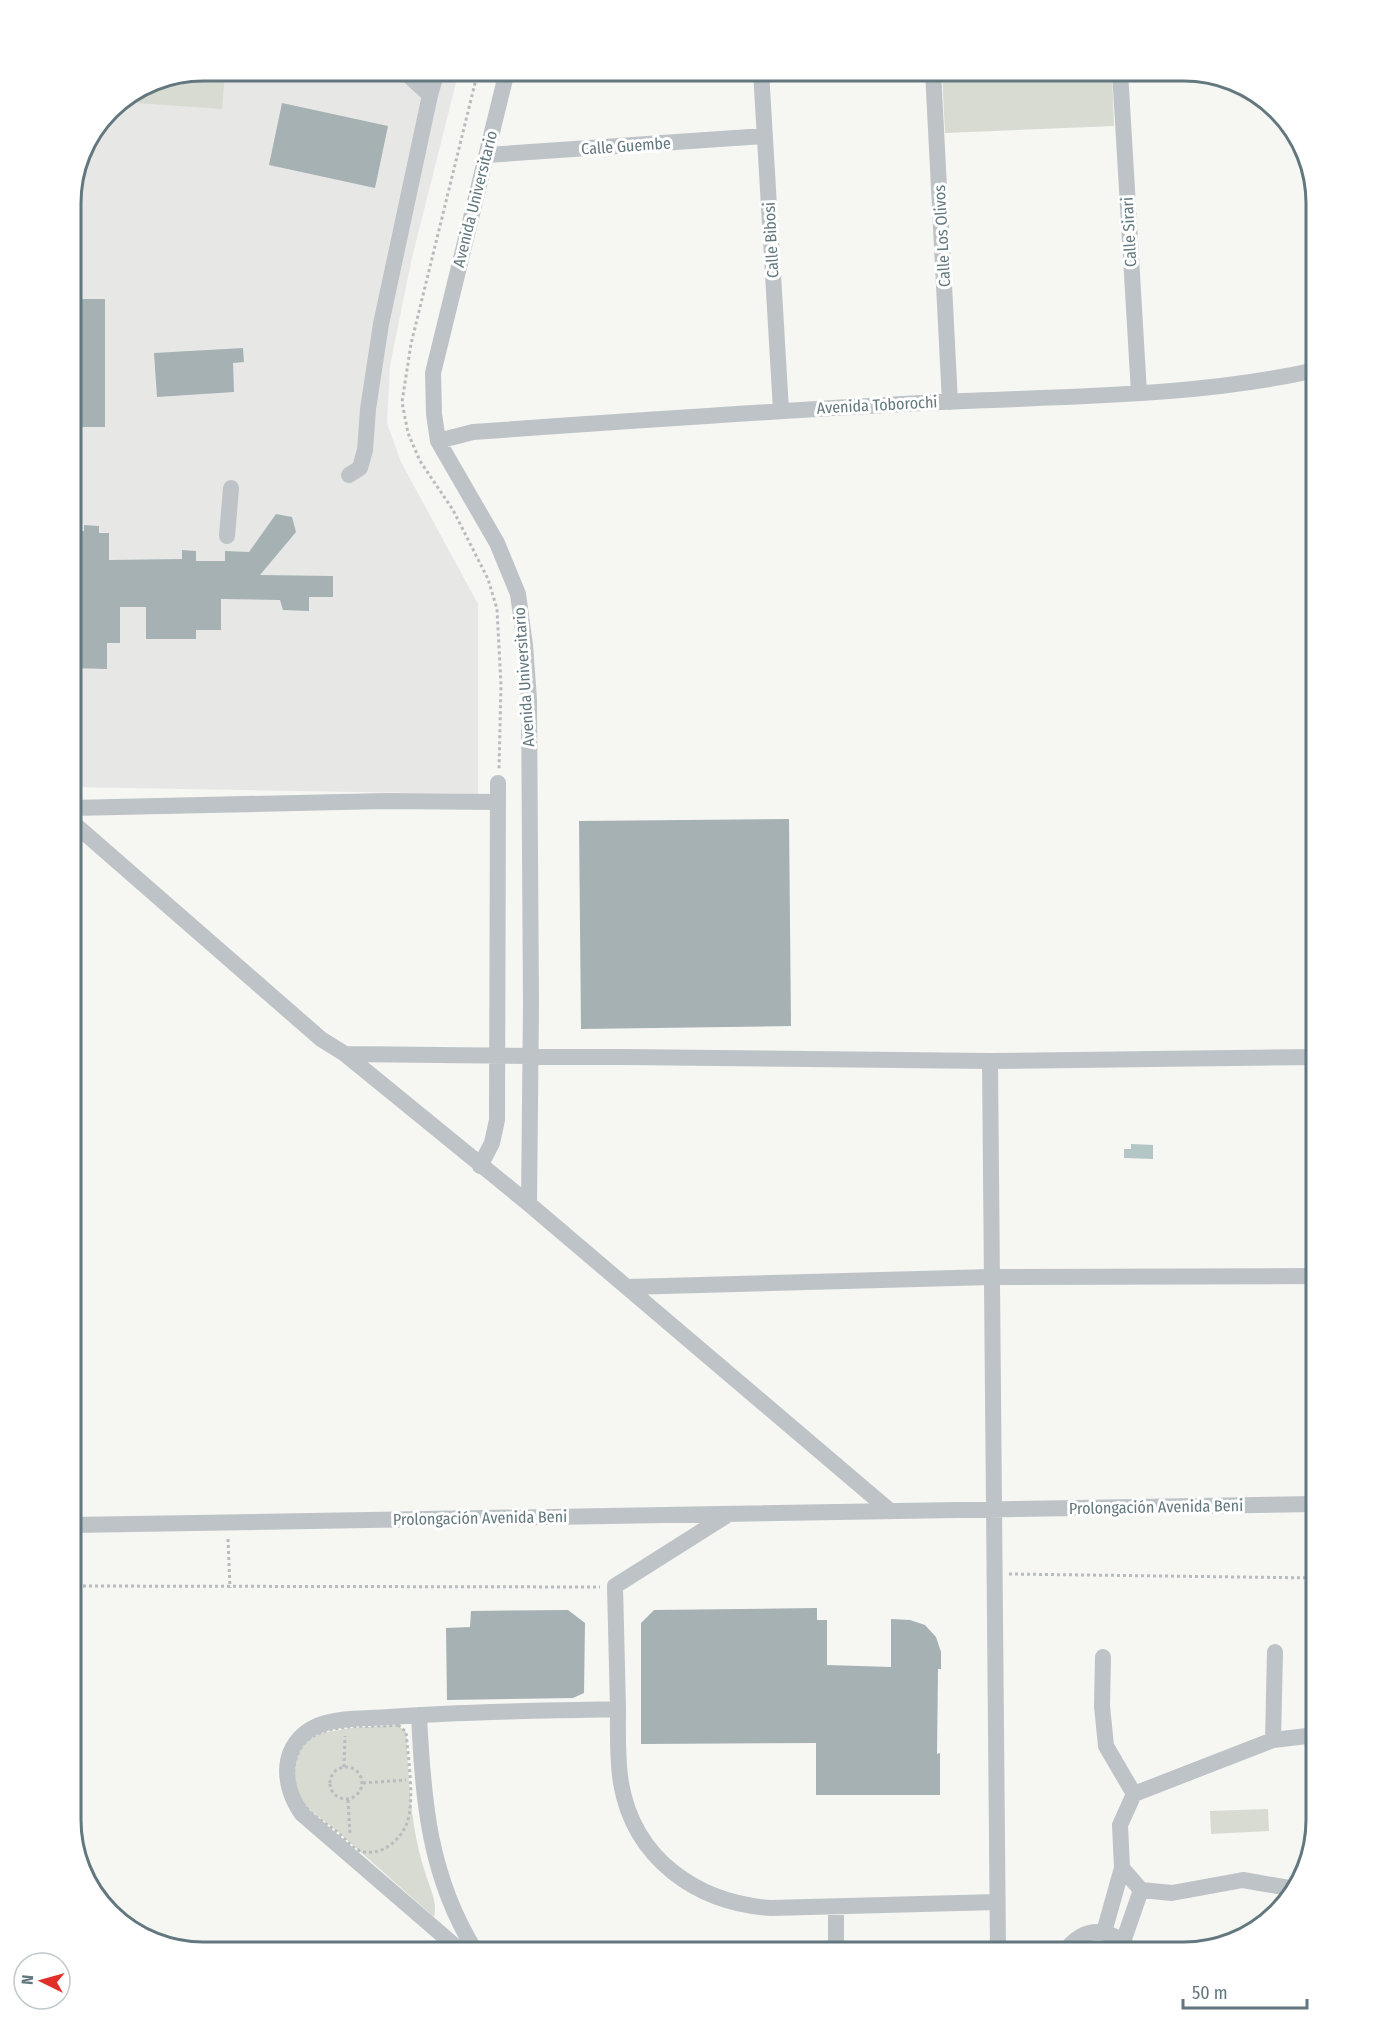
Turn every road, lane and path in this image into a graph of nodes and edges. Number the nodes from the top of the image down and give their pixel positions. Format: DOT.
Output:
graph roads {
  1 [pos="414,81"];
  2 [pos="433,81"];
  3 [pos="505,81"];
  4 [pos="762,81"];
  5 [pos="934,81"];
  6 [pos="1121,81"];
  7 [pos="429,95"];
  8 [pos="765,136"];
  9 [pos="487,155"];
  10 [pos="1306,372"];
  11 [pos="1139,393"];
  12 [pos="950,402"];
  13 [pos="781,410"];
  14 [pos="438,441"];
  15 [pos="349,476"];
  16 [pos="231,488"];
  17 [pos="227,536"];
  18 [pos="498,783"];
  19 [pos="498,802"];
  20 [pos="81,808"];
  21 [pos="81,830"];
  22 [pos="345,1054"];
  23 [pos="531,1056"];
  24 [pos="499,1057"];
  25 [pos="1306,1057"];
  26 [pos="990,1061"];
  27 [pos="480,1166"];
  28 [pos="529,1204"];
  29 [pos="1306,1276"];
  30 [pos="991,1277"];
  31 [pos="628,1287"];
  32 [pos="1306,1504"];
  33 [pos="888,1510"];
  34 [pos="995,1510"];
  35 [pos="730,1513"];
  36 [pos="227,1523"];
  37 [pos="81,1525"];
  38 [pos="995,1574"];
  39 [pos="1306,1578"];
  40 [pos="81,1586"];
  41 [pos="615,1586"];
  42 [pos="230,1588"];
  43 [pos="1275,1652"];
  44 [pos="1103,1657"];
  45 [pos="618,1709"];
  46 [pos="419,1715"];
  47 [pos="344,1724"];
  48 [pos="1306,1736"];
  49 [pos="1273,1740"];
  50 [pos="344,1767"];
  51 [pos="408,1780"];
  52 [pos="363,1783"];
  53 [pos="1134,1794"];
  54 [pos="348,1800"];
  55 [pos="348,1848"];
  56 [pos="1122,1868"];
  57 [pos="1286,1887"];
  58 [pos="1141,1890"];
  59 [pos="997,1902"];
  60 [pos="836,1907"];
  61 [pos="1104,1932"];
  62 [pos="451,1942"];
  63 [pos="470,1942"];
  64 [pos="836,1942"];
  65 [pos="998,1942"];
  66 [pos="1074,1942"];
  67 [pos="1119,1942"];
  68 [pos="1128,1942"];
  1 -- 7 [label="street"];
  2 -- 7 [label="street"];
  3 -- 9 [label="street, Avenida Universitario"];
  4 -- 8 [label="street, Calle Bibosi"];
  5 -- 12 [label="street, Calle Los Olivos"];
  6 -- 11 [label="street, Calle Sirari"];
  7 -- 15 [label="street"];
  8 -- 9 [label="street, Calle Guembe"];
  8 -- 13 [label="street, Calle Bibosi"];
  9 -- 14 [label="street, Avenida Universitario"];
  10 -- 11 [label="street, Avenida Toborochi"];
  11 -- 12 [label="street, Avenida Toborochi"];
  12 -- 13 [label="street, Avenida Toborochi"];
  13 -- 14 [label="street, Avenida Toborochi"];
  14 -- 23 [label="street, Avenida Universitario"];
  16 -- 17 [label="street"];
  18 -- 19 [label="street"];
  19 -- 20 [label="street"];
  19 -- 24 [label="street"];
  21 -- 22 [label="street"];
  22 -- 24 [label="street"];
  22 -- 27 [label="street"];
  23 -- 24 [label="street"];
  23 -- 26 [label="street"];
  23 -- 28 [label="street, Avenida Universitario"];
  24 -- 27 [label="street"];
  25 -- 26 [label="street"];
  26 -- 30 [label="street"];
  27 -- 28 [label="street"];
  28 -- 31 [label="street"];
  29 -- 30 [label="street"];
  30 -- 31 [label="street"];
  30 -- 34 [label="street"];
  31 -- 33 [label="street"];
  32 -- 34 [label="street, Prolongación Avenida Beni"];
  33 -- 34 [label="street, Prolongación Avenida Beni"];
  33 -- 35 [label="street, Prolongación Avenida Beni"];
  34 -- 38 [label="street"];
  35 -- 36 [label="street, Prolongación Avenida Beni"];
  35 -- 41 [label="street"];
  36 -- 37 [label="street, Prolongación Avenida Beni"];
  36 -- 42 [label="path"];
  38 -- 39 [label="path"];
  38 -- 59 [label="street"];
  40 -- 42 [label="path"];
  41 -- 42 [label="path"];
  41 -- 45 [label="street"];
  43 -- 49 [label="street"];
  44 -- 53 [label="street"];
  45 -- 46 [label="street"];
  45 -- 60 [label="street"];
  46 -- 47 [label="street"];
  46 -- 63 [label="street"];
  47 -- 50 [label="path"];
  47 -- 51 [label="path"];
  47 -- 55 [label="path"];
  47 -- 55 [label="street"];
  48 -- 49 [label="street"];
  49 -- 53 [label="street"];
  50 -- 52 [label="path"];
  50 -- 54 [label="path"];
  51 -- 52 [label="path"];
  51 -- 55 [label="path"];
  52 -- 54 [label="path"];
  53 -- 56 [label="street"];
  54 -- 55 [label="path"];
  55 -- 62 [label="street"];
  56 -- 58 [label="street"];
  56 -- 61 [label="street"];
  57 -- 58 [label="street"];
  58 -- 68 [label="street"];
  59 -- 60 [label="street"];
  59 -- 65 [label="street"];
  60 -- 64 [label="street"];
  61 -- 66 [label="street"];
  61 -- 67 [label="street"];
}
